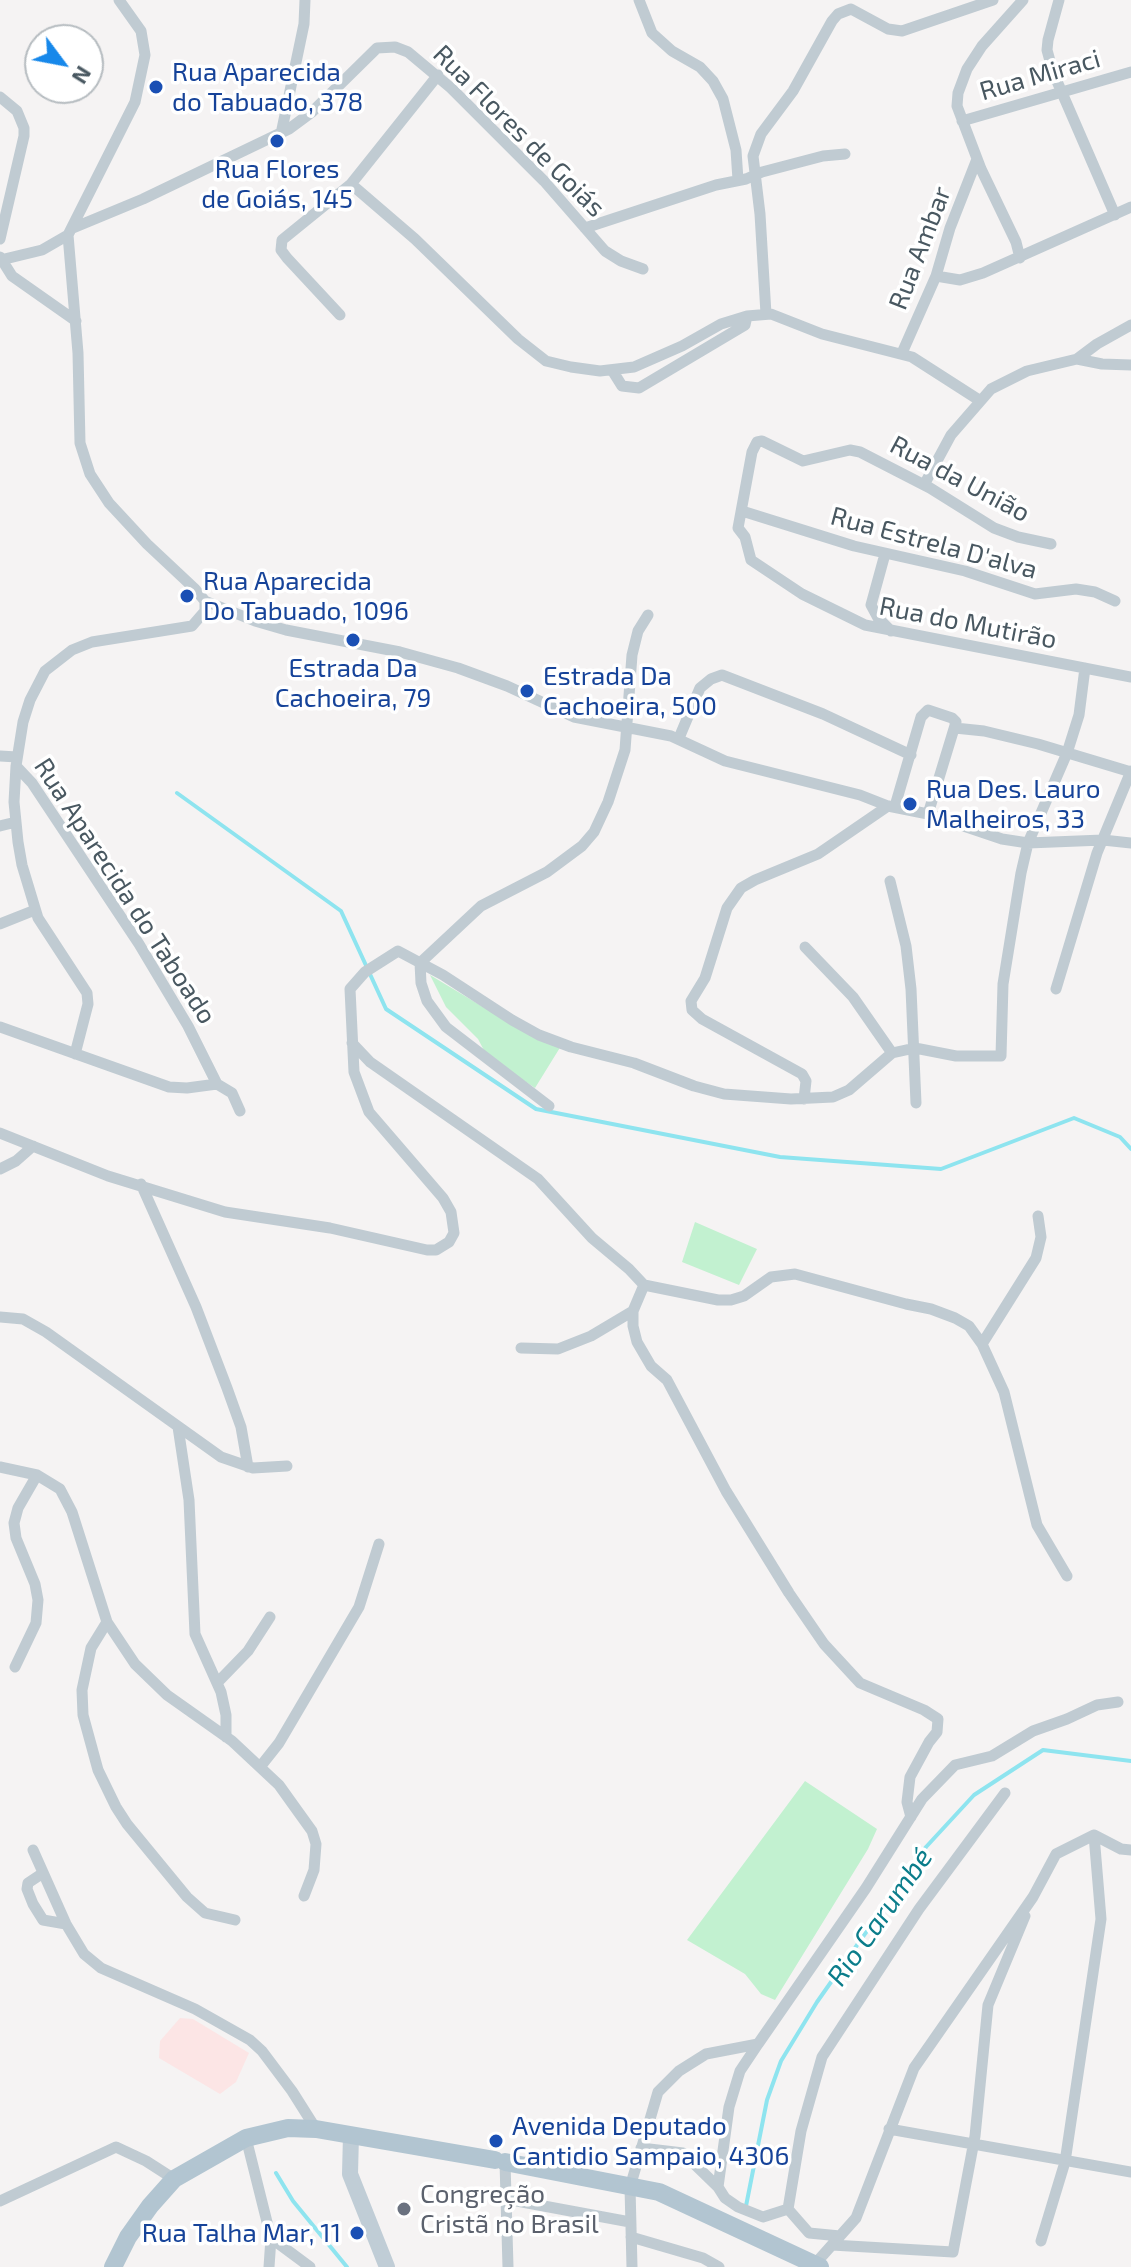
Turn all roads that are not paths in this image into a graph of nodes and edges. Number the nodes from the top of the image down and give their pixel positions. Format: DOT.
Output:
graph roads {
  1 [pos="119,0"];
  2 [pos="305,0"];
  3 [pos="639,0"];
  4 [pos="993,0"];
  5 [pos="1023,0"];
  6 [pos="1059,0"];
  7 [pos="1131,72"];
  8 [pos="438,75"];
  9 [pos="1062,92"];
  10 [pos="0,97"];
  11 [pos="962,121"];
  12 [pos="281,134"];
  13 [pos="845,154"];
  14 [pos="977,159"];
  15 [pos="754,176"];
  16 [pos="732,181"];
  17 [pos="351,184"];
  18 [pos="1131,207"];
  19 [pos="1115,215"];
  20 [pos="585,228"];
  21 [pos="71,231"];
  22 [pos="0,239"];
  23 [pos="0,258"];
  24 [pos="1020,258"];
  25 [pos="643,269"];
  26 [pos="936,276"];
  27 [pos="766,314"];
  28 [pos="340,315"];
  29 [pos="747,316"];
  30 [pos="76,321"];
  31 [pos="1131,325"];
  32 [pos="902,353"];
  33 [pos="1077,359"];
  34 [pos="1131,365"];
  35 [pos="612,370"];
  36 [pos="979,400"];
  37 [pos="924,485"];
  38 [pos="742,511"];
  39 [pos="1051,544"];
  40 [pos="885,554"];
  41 [pos="205,601"];
  42 [pos="1115,601"];
  43 [pos="648,615"];
  44 [pos="891,631"];
  45 [pos="1085,668"];
  46 [pos="1131,677"];
  47 [pos="627,727"];
  48 [pos="955,728"];
  49 [pos="679,738"];
  50 [pos="1067,753"];
  51 [pos="911,755"];
  52 [pos="0,756"];
  53 [pos="16,761"];
  54 [pos="1131,771"];
  55 [pos="891,806"];
  56 [pos="928,814"];
  57 [pos="16,822"];
  58 [pos="0,826"];
  59 [pos="1103,840"];
  60 [pos="1028,843"];
  61 [pos="1131,843"];
  62 [pos="890,881"];
  63 [pos="35,910"];
  64 [pos="0,924"];
  65 [pos="805,947"];
  66 [pos="420,963"];
  67 [pos="1056,989"];
  68 [pos="0,1027"];
  69 [pos="351,1043"];
  70 [pos="915,1048"];
  71 [pos="892,1053"];
  72 [pos="75,1054"];
  73 [pos="217,1084"];
  74 [pos="804,1099"];
  75 [pos="916,1103"];
  76 [pos="549,1106"];
  77 [pos="240,1111"];
  78 [pos="0,1133"];
  79 [pos="33,1146"];
  80 [pos="0,1169"];
  81 [pos="141,1184"];
  82 [pos="1038,1216"];
  83 [pos="644,1285"];
  84 [pos="633,1311"];
  85 [pos="0,1317"];
  86 [pos="982,1344"];
  87 [pos="521,1348"];
  88 [pos="178,1427"];
  89 [pos="287,1466"];
  90 [pos="0,1467"];
  91 [pos="248,1467"];
  92 [pos="42,1478"];
  93 [pos="379,1544"];
  94 [pos="1067,1576"];
  95 [pos="270,1617"];
  96 [pos="107,1622"];
  97 [pos="15,1667"];
  98 [pos="217,1683"];
  99 [pos="1118,1702"];
  100 [pos="226,1737"];
  101 [pos="260,1767"];
  102 [pos="1005,1793"];
  103 [pos="911,1817"];
  104 [pos="1094,1835"];
  105 [pos="33,1850"];
  106 [pos="1131,1850"];
  107 [pos="43,1873"];
  108 [pos="304,1896"];
  109 [pos="1033,1897"];
  110 [pos="235,1920"];
  111 [pos="66,1924"];
  112 [pos="758,2044"];
  113 [pos="316,2129"];
  114 [pos="889,2129"];
  115 [pos="351,2135"];
  116 [pos="246,2138"];
  117 [pos="973,2145"];
  118 [pos="641,2148"];
  119 [pos="500,2161"];
  120 [pos="1065,2162"];
  121 [pos="1131,2172"];
  122 [pos="174,2179"];
  123 [pos="630,2187"];
  124 [pos="718,2187"];
  125 [pos="506,2199"];
  126 [pos="0,2201"];
  127 [pos="788,2209"];
  128 [pos="630,2222"];
  129 [pos="631,2237"];
  130 [pos="271,2238"];
  131 [pos="836,2241"];
  132 [pos="1041,2241"];
  133 [pos="818,2266"];
  134 [pos="113,2267"];
  135 [pos="269,2267"];
  136 [pos="310,2267"];
  137 [pos="387,2267"];
  138 [pos="508,2267"];
  139 [pos="632,2267"];
  140 [pos="721,2267"];
  1 -- 21 [label="street"];
  2 -- 12 [label="street"];
  3 -- 16 [label="street"];
  4 -- 15 [label="street"];
  5 -- 11 [label="street"];
  6 -- 9 [label="street"];
  7 -- 9 [label="street, Rua Miraci"];
  8 -- 12 [label="street, Rua Flores de Goiás"];
  8 -- 17 [label="street"];
  8 -- 20 [label="street, Rua Flores de Goiás"];
  9 -- 11 [label="street, Rua Miraci"];
  9 -- 19 [label="street"];
  10 -- 22 [label="street"];
  11 -- 14 [label="street"];
  12 -- 21 [label="street, Rua Flores de Goiás"];
  13 -- 15 [label="street"];
  14 -- 24 [label="street"];
  14 -- 26 [label="street, Rua Ambar"];
  15 -- 16 [label="street"];
  15 -- 27 [label="street"];
  16 -- 20 [label="street"];
  17 -- 28 [label="street"];
  17 -- 35 [label="street"];
  18 -- 19 [label="street"];
  19 -- 24 [label="street"];
  20 -- 25 [label="street, Rua Flores de Goiás"];
  21 -- 23 [label="street, Rua Flores de Goiás"];
  21 -- 30 [label="street"];
  23 -- 30 [label="street"];
  24 -- 26 [label="street"];
  26 -- 32 [label="street, Rua Ambar"];
  27 -- 29 [label="street"];
  27 -- 32 [label="street"];
  29 -- 35 [label="street"];
  29 -- 35 [label="street"];
  30 -- 41 [label="street"];
  31 -- 33 [label="street"];
  32 -- 36 [label="street"];
  33 -- 34 [label="street"];
  33 -- 36 [label="street"];
  36 -- 37 [label="street"];
  37 -- 38 [label="street, Rua da União"];
  37 -- 39 [label="street, Rua da União"];
  38 -- 40 [label="street, Rua Estrela D'alva"];
  38 -- 44 [label="street, Rua do Mutirão"];
  40 -- 42 [label="street, Rua Estrela D'alva"];
  40 -- 44 [label="street"];
  41 -- 47 [label="street"];
  41 -- 53 [label="street, Rua Aparecida do Taboado"];
  43 -- 47 [label="street"];
  44 -- 45 [label="street, Rua do Mutirão"];
  45 -- 46 [label="street, Rua do Mutirão"];
  45 -- 50 [label="street"];
  47 -- 49 [label="street"];
  47 -- 66 [label="street"];
  48 -- 50 [label="street"];
  48 -- 51 [label="street"];
  48 -- 56 [label="street"];
  49 -- 51 [label="street"];
  49 -- 55 [label="street"];
  50 -- 54 [label="street"];
  50 -- 60 [label="street"];
  51 -- 55 [label="street"];
  52 -- 53 [label="street"];
  53 -- 57 [label="street"];
  53 -- 73 [label="street, Rua Aparecida do Taboado"];
  54 -- 59 [label="street"];
  55 -- 56 [label="street"];
  55 -- 74 [label="street"];
  56 -- 60 [label="street"];
  57 -- 58 [label="street"];
  57 -- 63 [label="street"];
  59 -- 60 [label="street"];
  59 -- 61 [label="street"];
  59 -- 67 [label="street"];
  60 -- 70 [label="street"];
  62 -- 70 [label="street"];
  63 -- 64 [label="street"];
  63 -- 72 [label="street"];
  65 -- 71 [label="street"];
  66 -- 69 [label="street"];
  66 -- 74 [label="street"];
  66 -- 76 [label="street"];
  68 -- 72 [label="street"];
  69 -- 81 [label="street"];
  69 -- 83 [label="street"];
  70 -- 71 [label="street"];
  70 -- 75 [label="street"];
  71 -- 74 [label="street"];
  72 -- 73 [label="street"];
  73 -- 77 [label="street, Rua Aparecida do Taboado"];
  78 -- 79 [label="street"];
  79 -- 80 [label="street"];
  79 -- 81 [label="street"];
  81 -- 91 [label="street"];
  82 -- 86 [label="street"];
  83 -- 84 [label="street"];
  83 -- 86 [label="street"];
  84 -- 87 [label="street"];
  84 -- 103 [label="street"];
  85 -- 88 [label="street"];
  86 -- 94 [label="street"];
  88 -- 91 [label="street"];
  88 -- 98 [label="street"];
  89 -- 91 [label="street"];
  90 -- 92 [label="street"];
  92 -- 96 [label="street"];
  92 -- 97 [label="street"];
  93 -- 101 [label="street"];
  95 -- 98 [label="street"];
  96 -- 100 [label="street"];
  96 -- 110 [label="street"];
  98 -- 100 [label="street"];
  99 -- 103 [label="street"];
  100 -- 101 [label="street"];
  101 -- 108 [label="street"];
  102 -- 127 [label="street"];
  103 -- 112 [label="street"];
  104 -- 106 [label="street"];
  104 -- 109 [label="street"];
  104 -- 120 [label="street"];
  105 -- 107 [label="street"];
  107 -- 111 [label="street"];
  107 -- 111 [label="street"];
  109 -- 114 [label="street"];
  109 -- 117 [label="street"];
  111 -- 113 [label="street"];
  112 -- 118 [label="street"];
  112 -- 124 [label="street"];
  113 -- 115 [label="main road"];
  113 -- 116 [label="main road"];
  114 -- 117 [label="street"];
  114 -- 131 [label="street"];
  115 -- 119 [label="main road"];
  115 -- 137 [label="street"];
  116 -- 122 [label="main road"];
  116 -- 130 [label="street"];
  117 -- 120 [label="street"];
  117 -- 131 [label="street"];
  118 -- 123 [label="street"];
  118 -- 124 [label="street"];
  119 -- 123 [label="main road"];
  119 -- 125 [label="street"];
  120 -- 121 [label="street"];
  120 -- 132 [label="street"];
  122 -- 126 [label="street"];
  122 -- 134 [label="main road"];
  123 -- 128 [label="street"];
  123 -- 133 [label="main road"];
  124 -- 127 [label="street"];
  125 -- 128 [label="street"];
  125 -- 138 [label="street"];
  127 -- 131 [label="street"];
  128 -- 129 [label="street"];
  129 -- 139 [label="street"];
  129 -- 140 [label="street"];
  130 -- 135 [label="street"];
  130 -- 136 [label="street"];
  131 -- 133 [label="street"];
}
